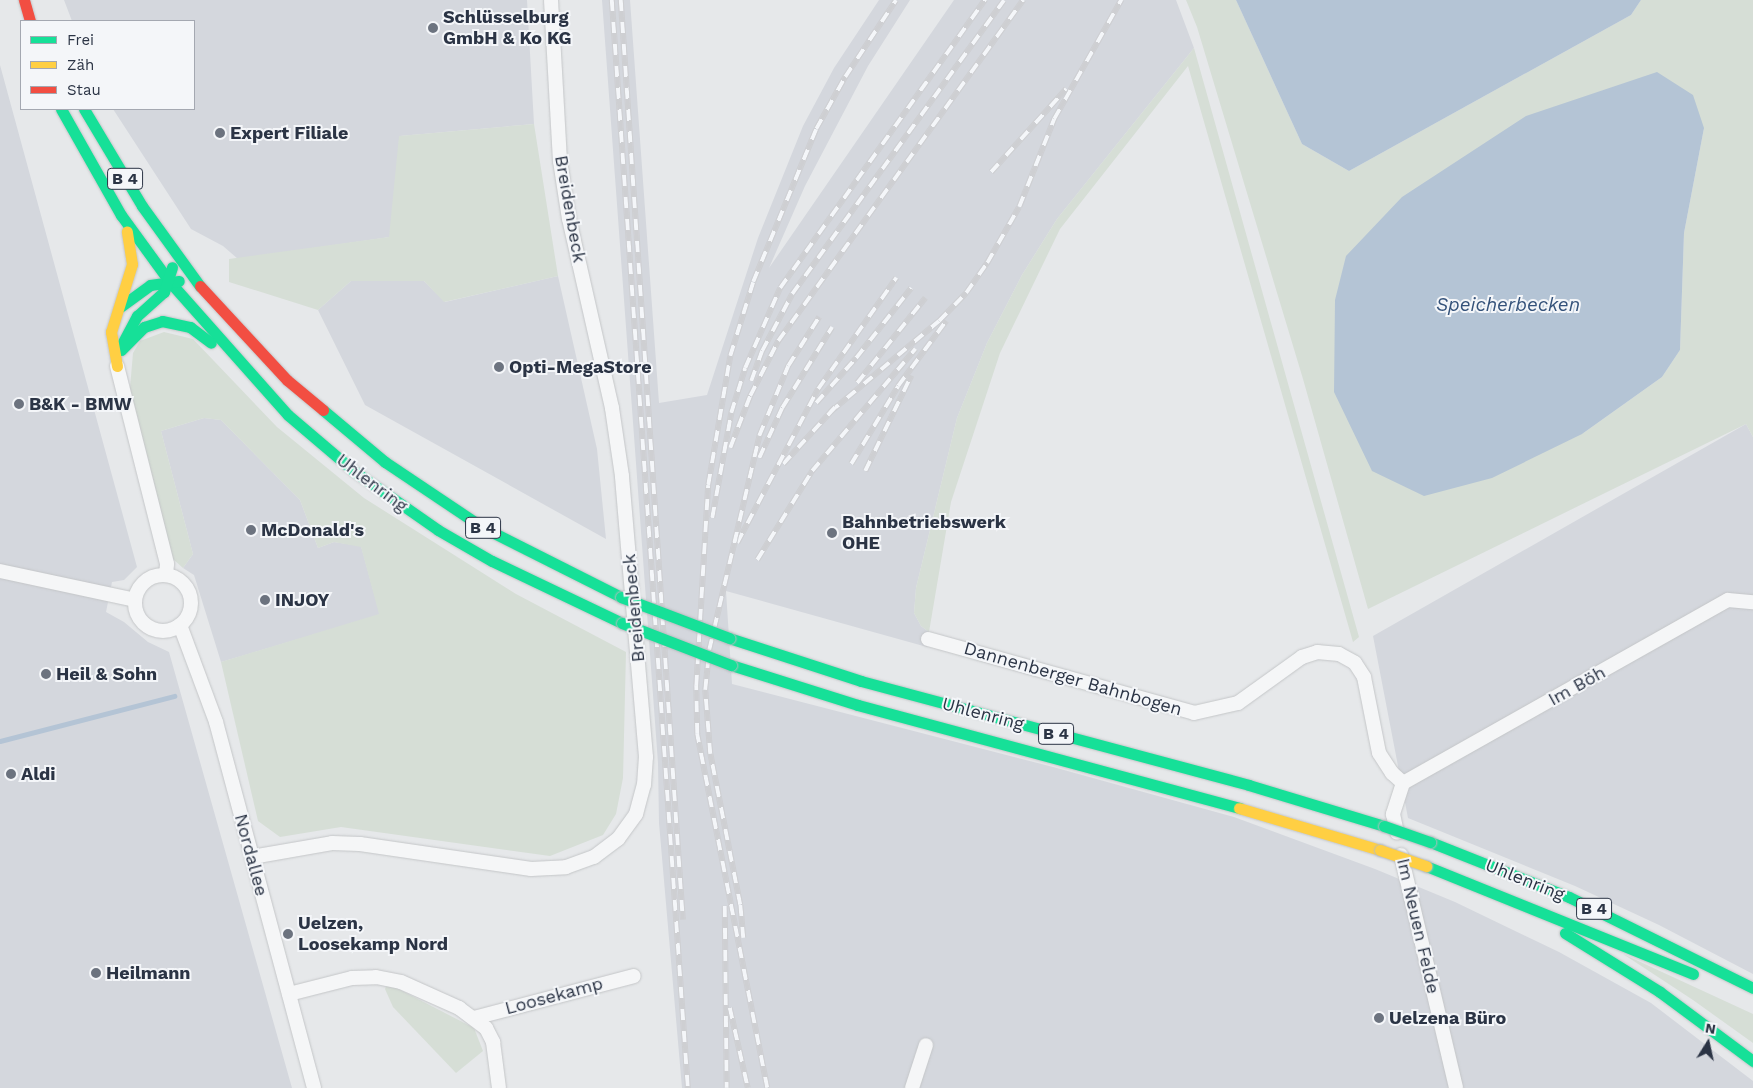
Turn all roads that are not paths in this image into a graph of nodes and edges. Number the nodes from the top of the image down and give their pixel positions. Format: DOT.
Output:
graph roads {
  1 [pos="551,0"];
  2 [pos="25,4"];
  3 [pos="30,20"];
  4 [pos="34,20"];
  5 [pos="62,110"];
  6 [pos="85,110"];
  7 [pos="121,215"];
  8 [pos="170,247"];
  9 [pos="169,281"];
  10 [pos="200,286"];
  11 [pos="120,307"];
  12 [pos="121,350"];
  13 [pos="117,366"];
  14 [pos="288,415"];
  15 [pos="0,571"];
  16 [pos="166,575"];
  17 [pos="135,600"];
  18 [pos="1753,602"];
  19 [pos="180,626"];
  20 [pos="928,639"];
  21 [pos="1401,788"];
  22 [pos="252,857"];
  23 [pos="1464,879"];
  24 [pos="634,976"];
  25 [pos="1701,978"];
  26 [pos="1753,988"];
  27 [pos="1727,989"];
  28 [pos="289,994"];
  29 [pos="1753,1001"];
  30 [pos="474,1018"];
  31 [pos="926,1045"];
  32 [pos="1753,1061"];
  33 [pos="314,1088"];
  34 [pos="499,1088"];
  35 [pos="912,1088"];
  36 [pos="1456,1088"];
  1 -- 22 [label="street, Breidenbeck"];
  2 -- 3 [label="main road"];
  2 -- 4 [label="main road"];
  5 -- 7 [label="main road, B 4"];
  6 -- 8 [label="main road, B 4"];
  7 -- 9 [label="main road, B 4"];
  7 -- 11 [label="main road"];
  8 -- 9 [label="main road"];
  8 -- 10 [label="main road, B 4"];
  9 -- 10 [label="main road"];
  9 -- 11 [label="main road"];
  9 -- 12 [label="main road"];
  9 -- 14 [label="main road, Uhlenring / B 4"];
  10 -- 26 [label="main road, Uhlenring / B 4, bridge"];
  11 -- 13 [label="main road"];
  12 -- 13 [label="main road"];
  12 -- 14 [label="main road"];
  13 -- 16 [label="street"];
  14 -- 23 [label="main road, Uhlenring / B 4, bridge"];
  15 -- 17 [label="street"];
  16 -- 17 [label="street"];
  16 -- 19 [label="street"];
  17 -- 19 [label="street"];
  18 -- 21 [label="street, Im Böh"];
  19 -- 22 [label="street, Nordallee"];
  20 -- 21 [label="street, Dannenberger Bahnbogen"];
  21 -- 36 [label="street, Im Neuen Felde"];
  22 -- 28 [label="street, Nordallee"];
  23 -- 25 [label="main road, B 4"];
  23 -- 32 [label="main road"];
  24 -- 30 [label="street, Loosekamp"];
  27 -- 29 [label="main road"];
  28 -- 30 [label="street, Loosekamp"];
  28 -- 33 [label="street, Nordallee"];
  30 -- 34 [label="street, Loosekamp"];
  31 -- 35 [label="street"];
}
